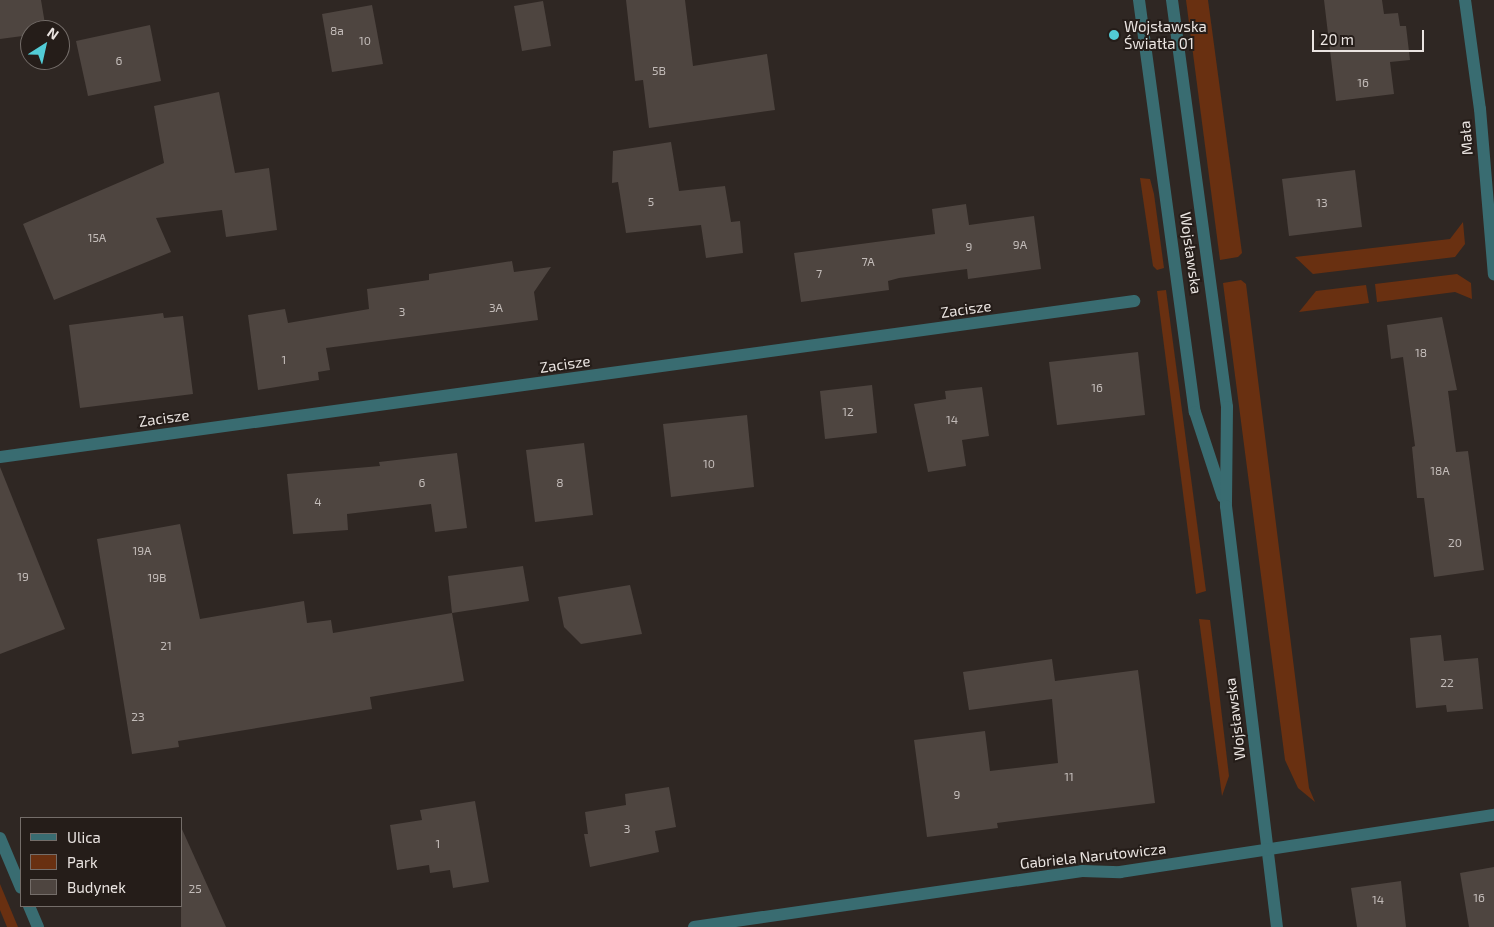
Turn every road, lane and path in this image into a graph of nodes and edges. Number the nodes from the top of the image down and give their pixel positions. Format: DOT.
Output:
graph roads {
  1 [pos="1139,0"];
  2 [pos="1172,0"];
  3 [pos="1465,0"];
  4 [pos="1494,266"];
  5 [pos="1134,302"];
  6 [pos="0,458"];
  7 [pos="1226,506"];
  8 [pos="1494,815"];
  9 [pos="0,838"];
  10 [pos="1266,847"];
  11 [pos="20,886"];
  12 [pos="29,907"];
  13 [pos="38,927"];
  14 [pos="694,927"];
  15 [pos="1277,927"];
  1 -- 7 [label="street, Wojsławska"];
  2 -- 7 [label="street, Wojsławska"];
  3 -- 4 [label="street, Mała"];
  5 -- 6 [label="street, Zacisze"];
  7 -- 10 [label="street, Wojsławska"];
  8 -- 10 [label="street, Gabriela Narutowicza"];
  9 -- 11 [label="street"];
  10 -- 14 [label="street, Gabriela Narutowicza"];
  10 -- 15 [label="street, Wojsławska"];
  12 -- 13 [label="street"];
}
